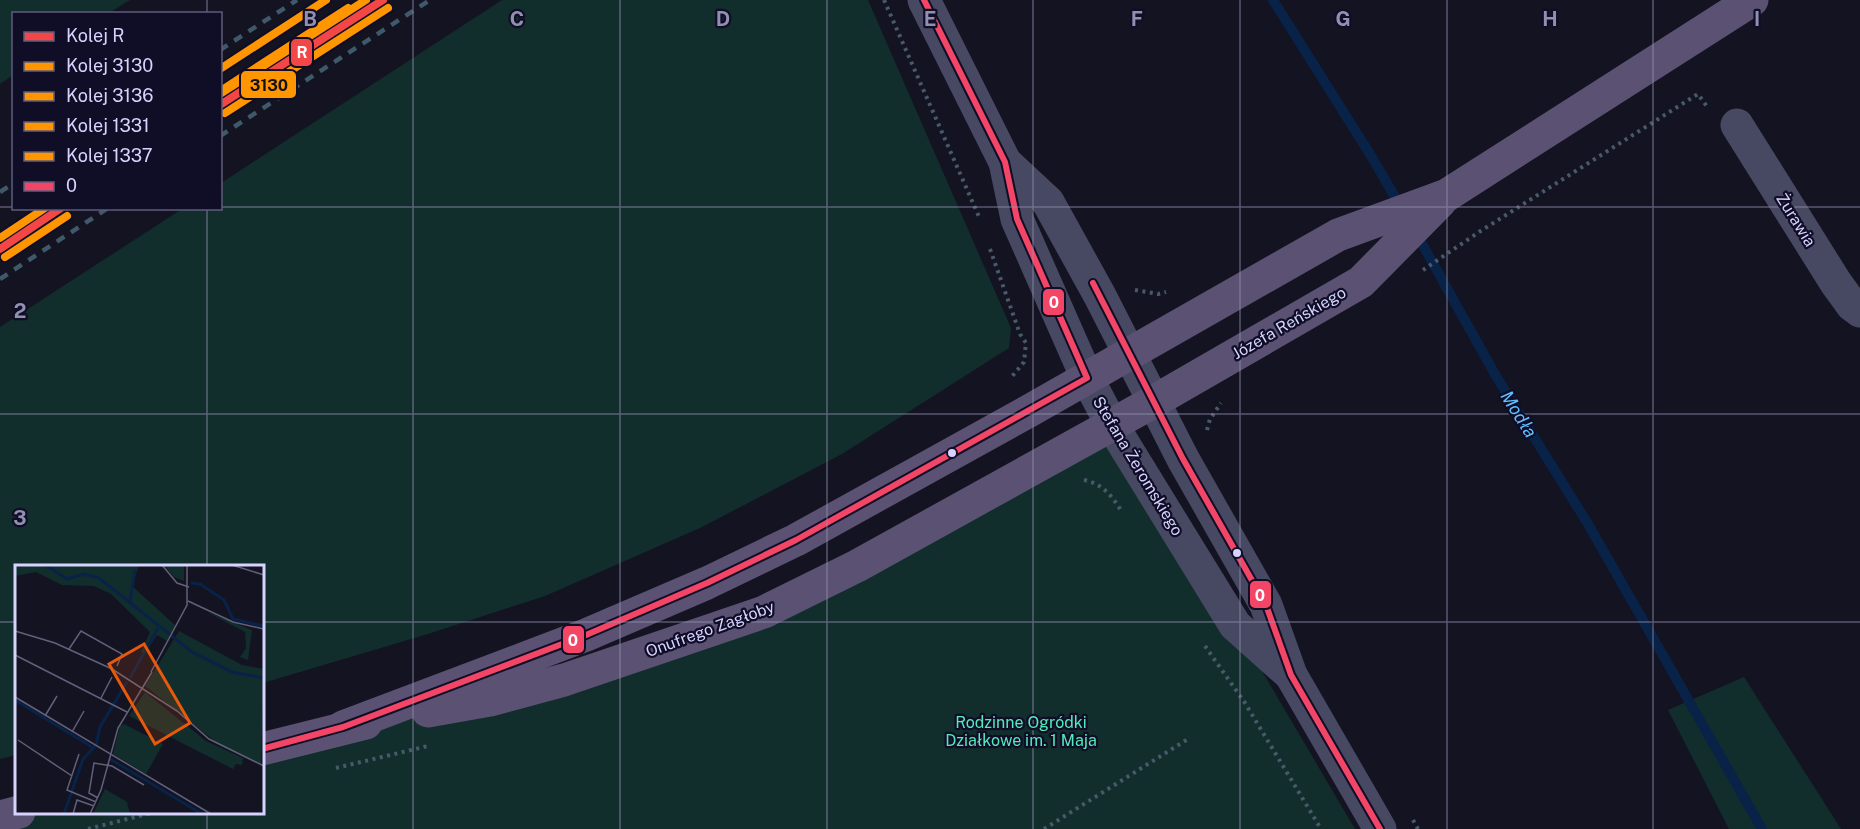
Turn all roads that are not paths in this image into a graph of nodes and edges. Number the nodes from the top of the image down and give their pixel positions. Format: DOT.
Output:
graph roads {
  1 [pos="924,0"];
  2 [pos="1752,0"];
  3 [pos="1737,125"];
  4 [pos="1005,162"];
  5 [pos="1447,195"];
  6 [pos="1860,310"];
  7 [pos="1129,354"];
  8 [pos="1087,378"];
  9 [pos="1153,402"];
  10 [pos="1112,425"];
  11 [pos="1290,675"];
  12 [pos="343,728"];
  13 [pos="264,748"];
  14 [pos="15,814"];
  15 [pos="0,817"];
  16 [pos="1380,829"];
  1 -- 4 [label="street, Stefana Żeromskiego"];
  2 -- 5 [label="main road, Józefa Reńskiego"];
  3 -- 6 [label="street, Żurawia"];
  4 -- 7 [label="street, Stefana Żeromskiego"];
  4 -- 8 [label="street, Stefana Żeromskiego"];
  5 -- 7 [label="main road, Józefa Reńskiego"];
  5 -- 9 [label="main road, Józefa Reńskiego"];
  7 -- 8 [label="main road, Józefa Reńskiego"];
  7 -- 9 [label="street, Stefana Żeromskiego"];
  8 -- 10 [label="street, Stefana Żeromskiego"];
  8 -- 12 [label="main road, Onufrego Zagłoby"];
  9 -- 10 [label="main road, Józefa Reńskiego"];
  9 -- 11 [label="street, Stefana Żeromskiego"];
  10 -- 11 [label="street, Stefana Żeromskiego"];
  10 -- 12 [label="main road, Onufrego Zagłoby"];
  11 -- 16 [label="street, Stefana Żeromskiego"];
  12 -- 13 [label="main road, Onufrego Zagłoby"];
  14 -- 15 [label="main road"];
}
